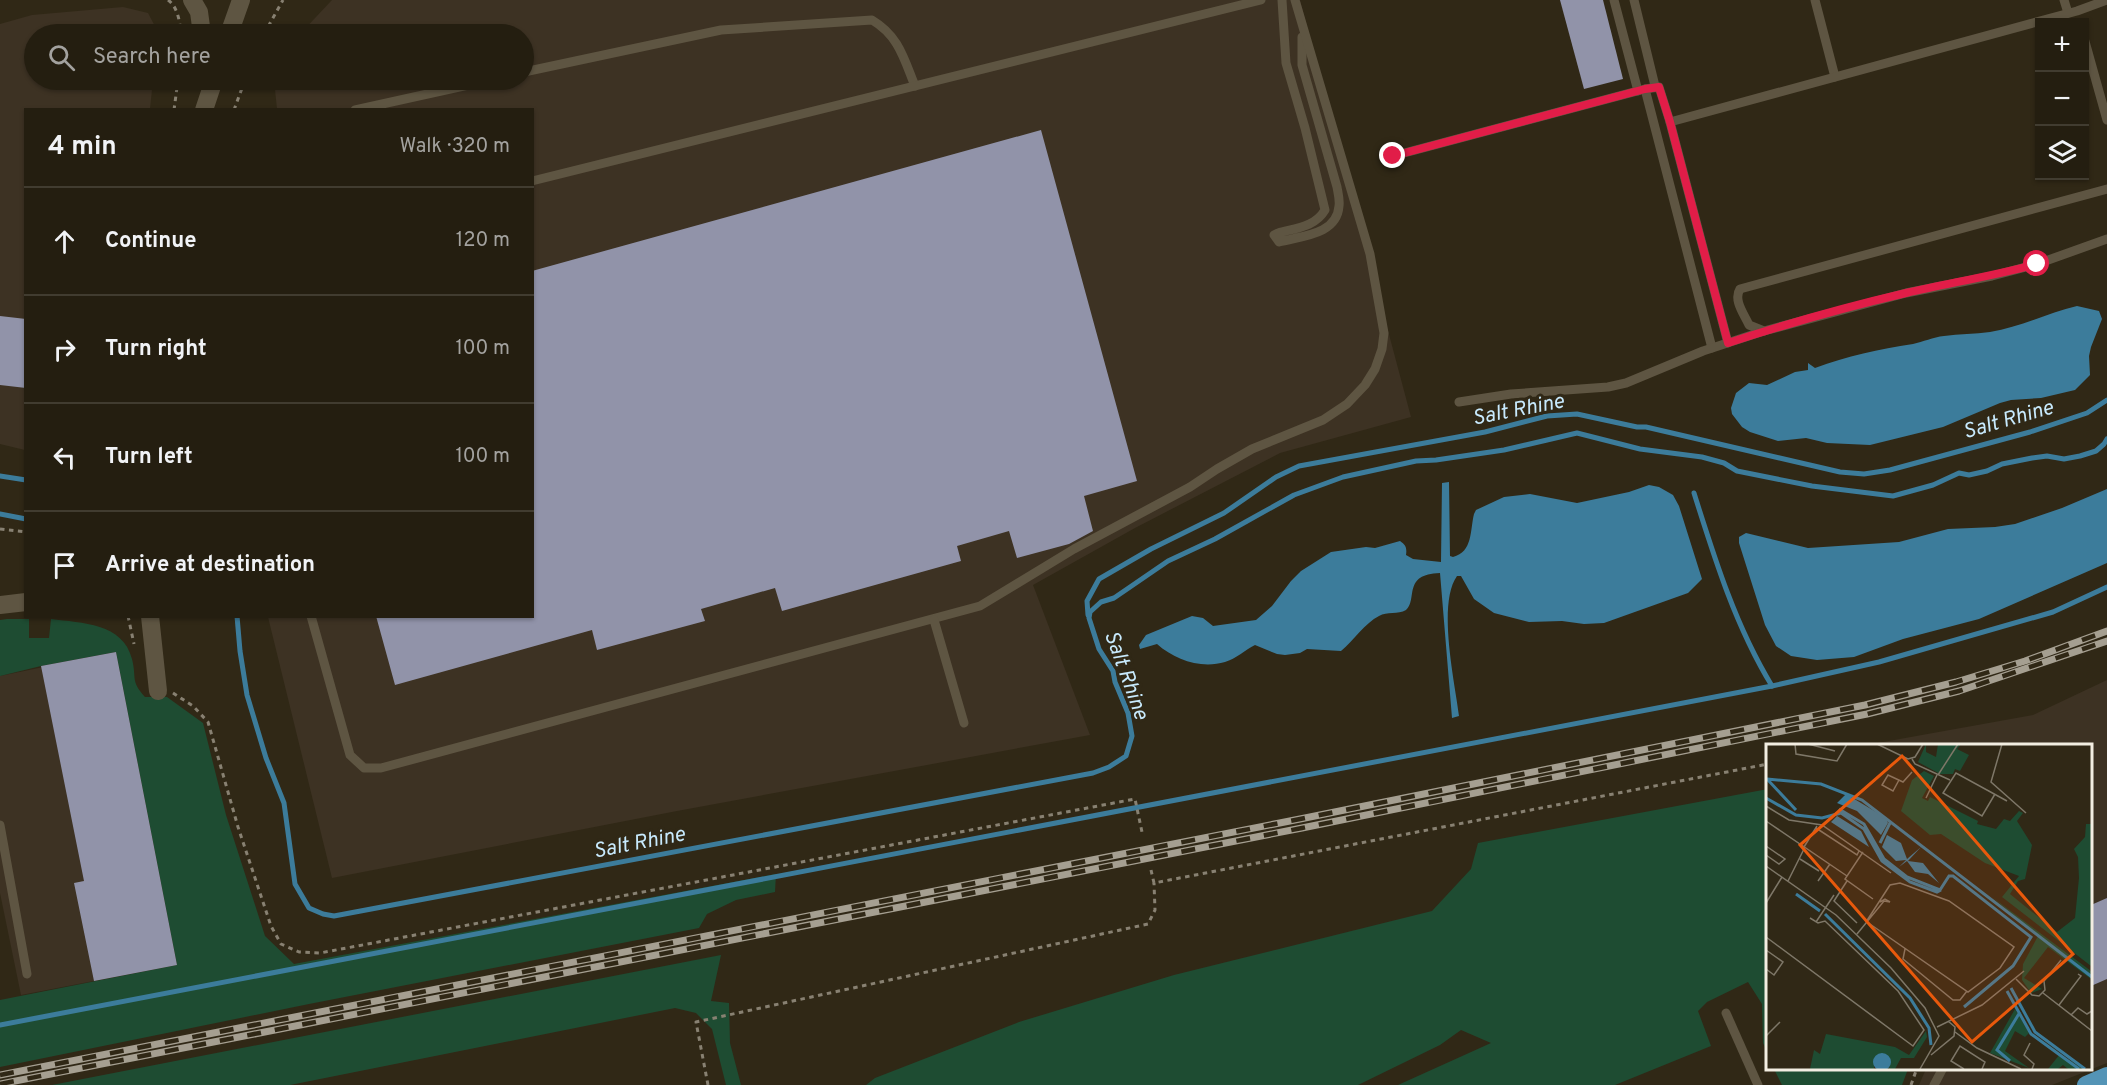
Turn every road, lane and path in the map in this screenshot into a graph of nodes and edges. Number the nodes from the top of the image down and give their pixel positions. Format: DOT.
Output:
graph roads {
  1 [pos="168,0"];
  2 [pos="192,0"];
  3 [pos="241,0"];
  4 [pos="283,0"];
  5 [pos="1261,0"];
  6 [pos="1282,0"];
  7 [pos="1295,0"];
  8 [pos="1614,0"];
  9 [pos="1634,0"];
  10 [pos="1815,0"];
  11 [pos="2064,0"];
  12 [pos="2107,0"];
  13 [pos="2073,12"];
  14 [pos="2077,18"];
  15 [pos="180,24"];
  16 [pos="201,24"];
  17 [pos="233,24"];
  18 [pos="270,24"];
  19 [pos="1303,27"];
  20 [pos="2089,53"];
  21 [pos="534,70"];
  22 [pos="1835,77"];
  23 [pos="915,86"];
  24 [pos="1646,89"];
  25 [pos="177,90"];
  26 [pos="202,90"];
  27 [pos="210,90"];
  28 [pos="241,90"];
  29 [pos="446,90"];
  30 [pos="174,108"];
  31 [pos="202,108"];
  32 [pos="203,108"];
  33 [pos="235,108"];
  34 [pos="364,108"];
  35 [pos="2107,120"];
  36 [pos="1670,122"];
  37 [pos="1393,156"];
  38 [pos="534,181"];
  39 [pos="2107,189"];
  40 [pos="2107,239"];
  41 [pos="1764,331"];
  42 [pos="1728,343"];
  43 [pos="1712,348"];
  44 [pos="1458,402"];
  45 [pos="0,529"];
  46 [pos="24,532"];
  47 [pos="24,602"];
  48 [pos="0,605"];
  49 [pos="128,618"];
  50 [pos="150,618"];
  51 [pos="312,618"];
  52 [pos="934,620"];
  53 [pos="135,650"];
  54 [pos="158,691"];
  55 [pos="964,723"];
  56 [pos="1766,764"];
  57 [pos="0,825"];
  58 [pos="1142,832"];
  59 [pos="1151,870"];
  60 [pos="1154,883"];
  61 [pos="27,974"];
  62 [pos="1726,1013"];
  63 [pos="1916,1070"];
  64 [pos="1942,1070"];
  65 [pos="2107,1076"];
  66 [pos="708,1085"];
  67 [pos="1758,1085"];
  68 [pos="1911,1085"];
  69 [pos="1934,1085"];
  70 [pos="2086,1085"];
  1 -- 15 [label="path"];
  2 -- 16 [label="street"];
  3 -- 17 [label="street"];
  4 -- 18 [label="path"];
  5 -- 23 [label="lane"];
  6 -- 19 [label="lane"];
  7 -- 19 [label="lane"];
  8 -- 24 [label="lane"];
  9 -- 24 [label="lane"];
  10 -- 22 [label="lane"];
  11 -- 13 [label="lane"];
  12 -- 13 [label="lane"];
  13 -- 14 [label="lane"];
  13 -- 22 [label="lane"];
  19 -- 52 [label="lane"];
  20 -- 35 [label="lane"];
  21 -- 23 [label="lane"];
  22 -- 36 [label="lane"];
  23 -- 38 [label="lane"];
  24 -- 36 [label="lane"];
  24 -- 37 [label="lane"];
  24 -- 43 [label="lane"];
  25 -- 30 [label="path"];
  26 -- 31 [label="street"];
  27 -- 32 [label="street"];
  28 -- 33 [label="path"];
  29 -- 34 [label="lane"];
  36 -- 42 [label="lane"];
  39 -- 41 [label="lane"];
  40 -- 41 [label="lane"];
  41 -- 42 [label="lane"];
  42 -- 43 [label="lane"];
  43 -- 44 [label="lane"];
  45 -- 46 [label="path"];
  47 -- 48 [label="street"];
  49 -- 53 [label="path"];
  50 -- 54 [label="street"];
  51 -- 52 [label="lane"];
  52 -- 55 [label="lane"];
  54 -- 58 [label="path"];
  56 -- 60 [label="path"];
  57 -- 61 [label="lane"];
  59 -- 60 [label="path"];
  60 -- 66 [label="path"];
  62 -- 67 [label="lane"];
  63 -- 68 [label="path"];
  64 -- 69 [label="lane"];
  65 -- 70 [label="highway"];
}
